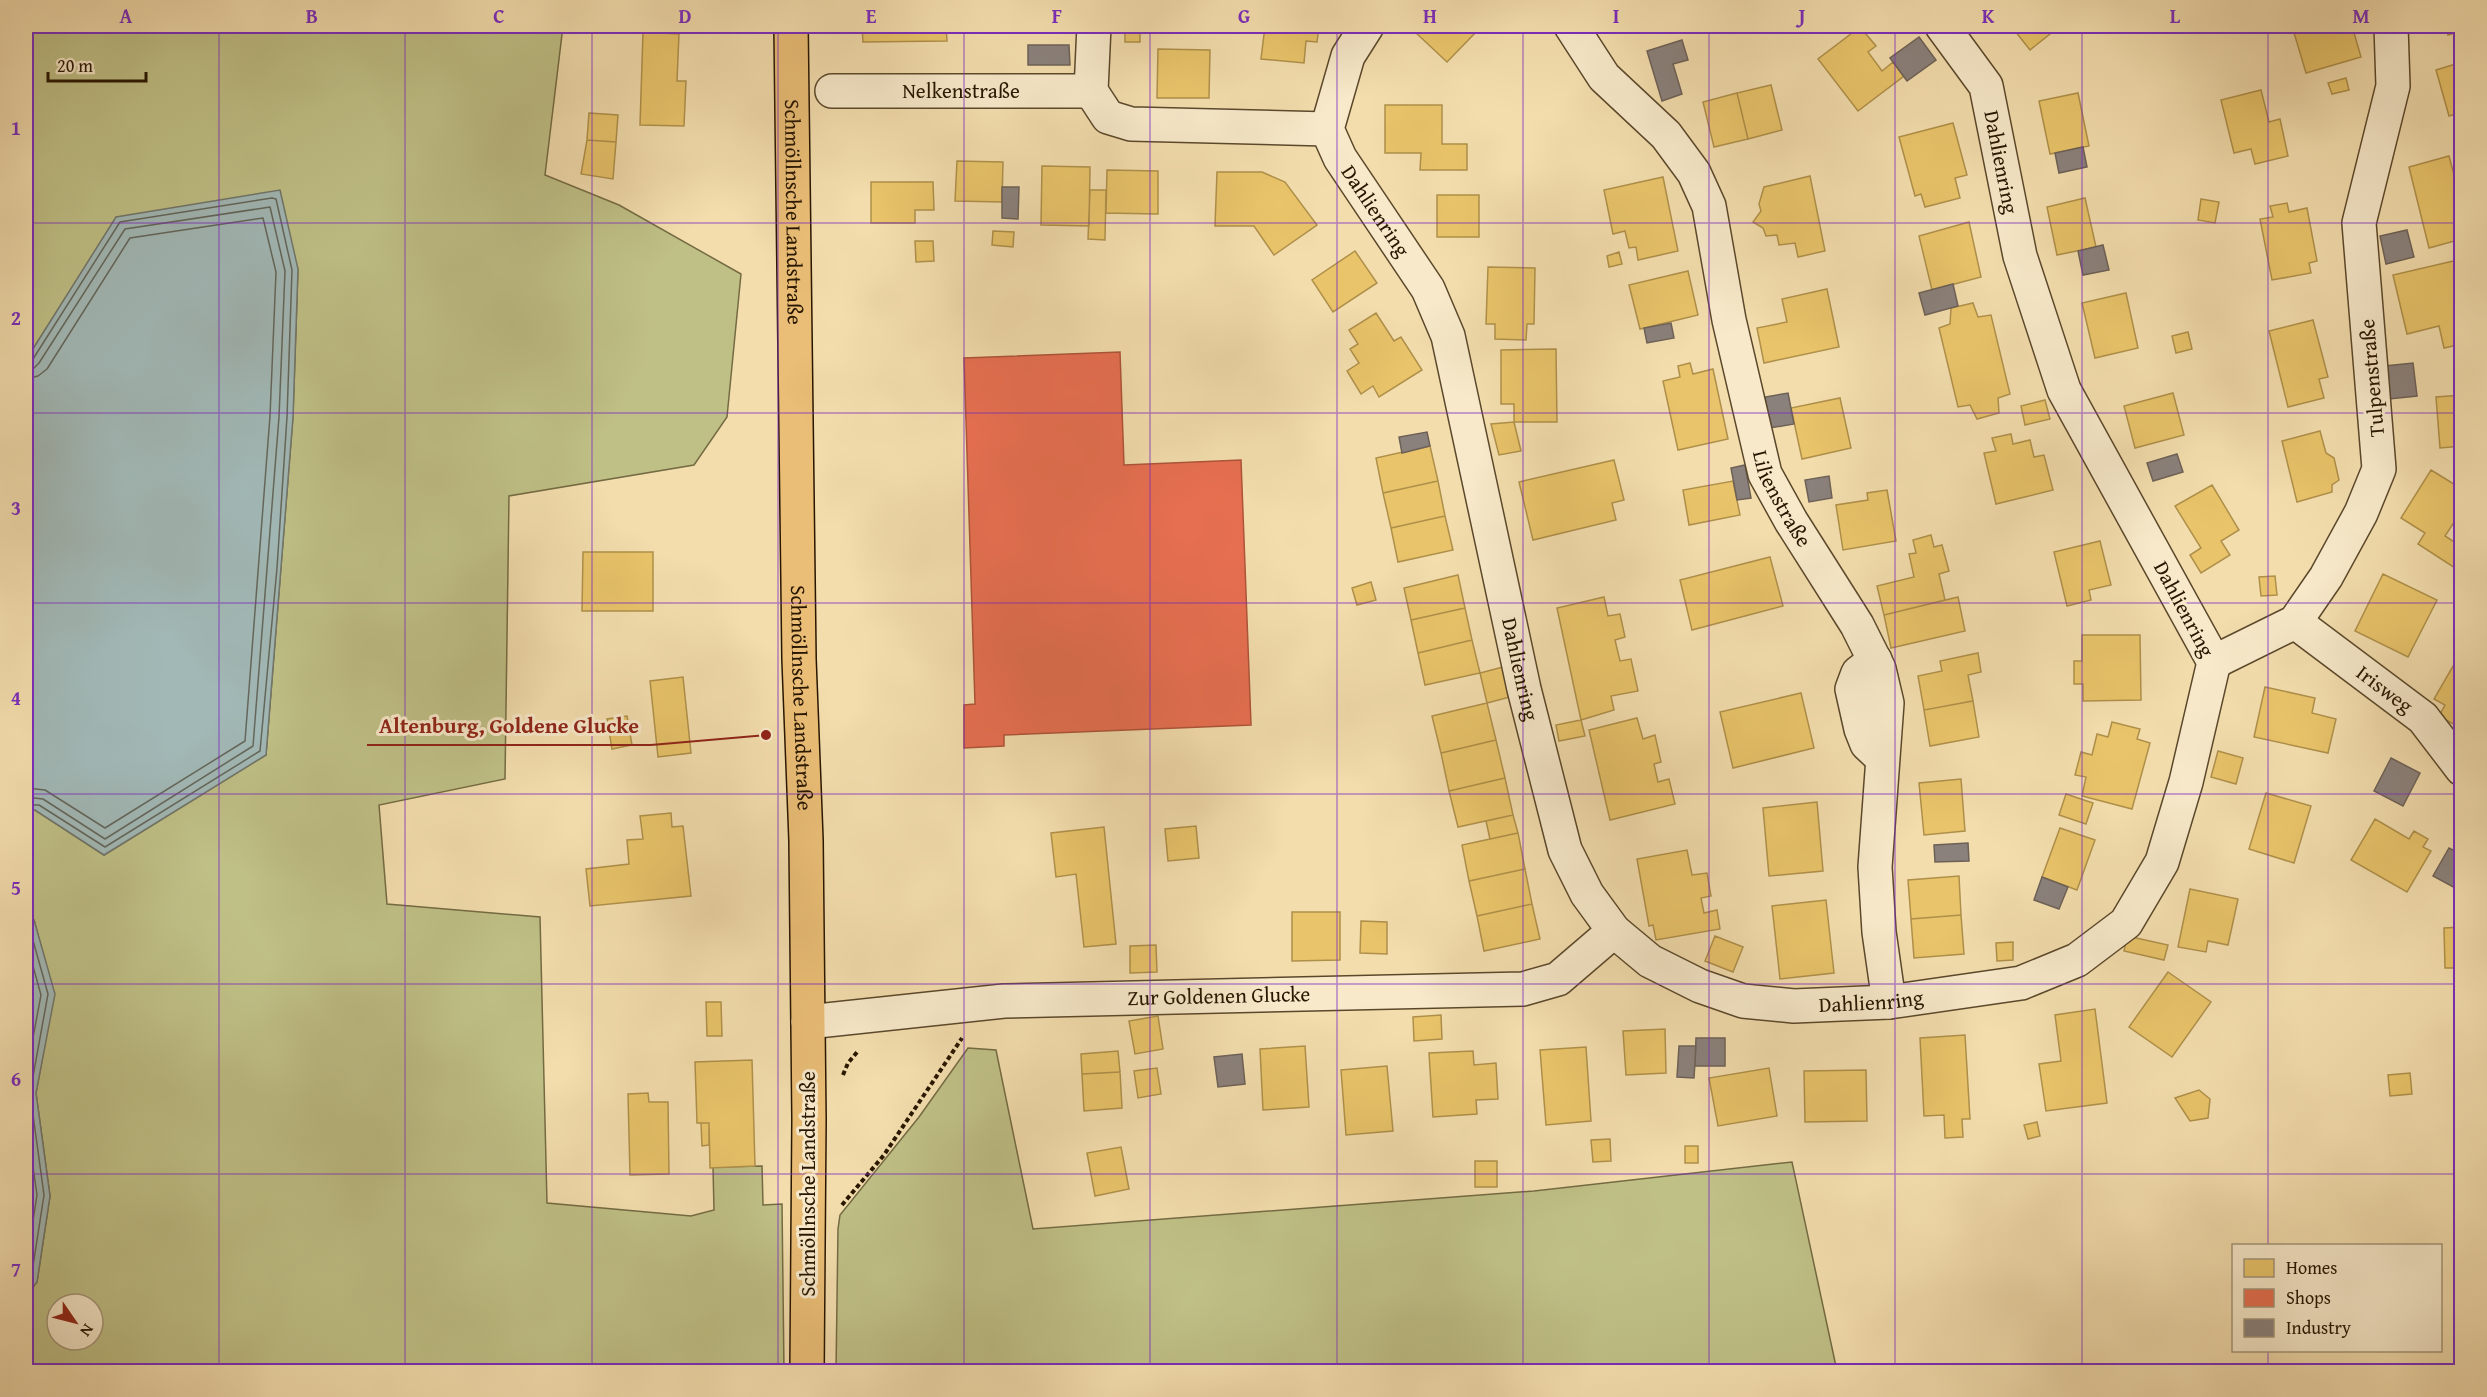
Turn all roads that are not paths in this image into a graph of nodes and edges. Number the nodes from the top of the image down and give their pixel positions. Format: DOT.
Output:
graph roads {
  1 [pos="791,26"];
  2 [pos="1094,26"];
  3 [pos="1366,26"];
  4 [pos="1571,26"];
  5 [pos="1942,26"];
  6 [pos="2391,26"];
  7 [pos="832,91"];
  8 [pos="1091,91"];
  9 [pos="1327,129"];
  10 [pos="2295,622"];
  11 [pos="2214,662"];
  12 [pos="2462,769"];
  13 [pos="1614,931"];
  14 [pos="1889,1002"];
  15 [pos="808,1022"];
  16 [pos="807,1371"];
  1 -- 15 [label="main road, Schmöllnsche Landstraße"];
  2 -- 8 [label="street"];
  3 -- 9 [label="street"];
  4 -- 14 [label="street, Lilienstraße"];
  5 -- 11 [label="street, Dahlienring"];
  6 -- 10 [label="street, Tulpenstraße"];
  7 -- 8 [label="street, Nelkenstraße"];
  8 -- 9 [label="street"];
  9 -- 13 [label="street, Dahlienring"];
  10 -- 11 [label="street, Tulpenstraße"];
  10 -- 12 [label="street, Irisweg"];
  11 -- 14 [label="street, Dahlienring"];
  13 -- 14 [label="street, Dahlienring"];
  13 -- 15 [label="street, Zur Goldenen Glucke"];
  15 -- 16 [label="main road, Schmöllnsche Landstraße"];
}
